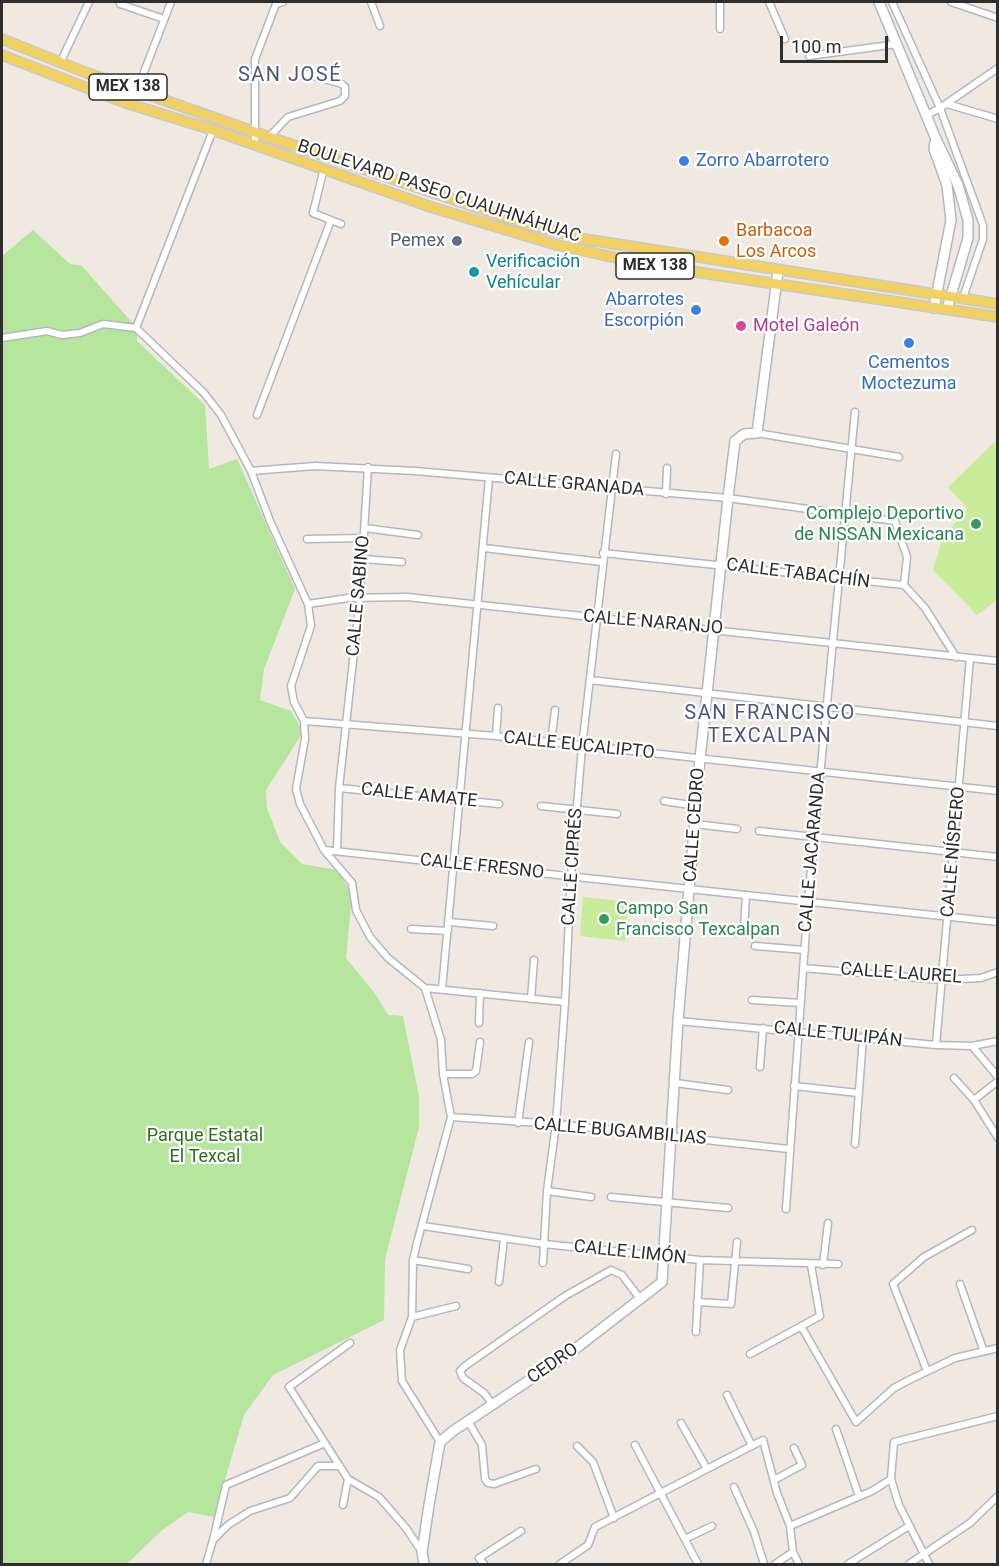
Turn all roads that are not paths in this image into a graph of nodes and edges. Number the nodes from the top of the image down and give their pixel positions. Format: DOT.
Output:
graph roads {
  1 [pos="89,2"];
  2 [pos="171,2"];
  3 [pos="283,2"];
  4 [pos="371,2"];
  5 [pos="720,2"];
  6 [pos="769,2"];
  7 [pos="879,2"];
  8 [pos="892,2"];
  9 [pos="951,2"];
  10 [pos="275,3"];
  11 [pos="120,4"];
  12 [pos="998,18"];
  13 [pos="164,19"];
  14 [pos="380,26"];
  15 [pos="720,29"];
  16 [pos="2,39"];
  17 [pos="785,39"];
  18 [pos="897,44"];
  19 [pos="2,55"];
  20 [pos="809,56"];
  21 [pos="60,63"];
  22 [pos="998,68"];
  23 [pos="307,74"];
  24 [pos="137,90"];
  25 [pos="947,104"];
  26 [pos="940,108"];
  27 [pos="927,115"];
  28 [pos="998,119"];
  29 [pos="213,130"];
  30 [pos="256,132"];
  31 [pos="269,137"];
  32 [pos="936,139"];
  33 [pos="255,144"];
  34 [pos="324,168"];
  35 [pos="331,220"];
  36 [pos="341,224"];
  37 [pos="950,232"];
  38 [pos="968,238"];
  39 [pos="778,271"];
  40 [pos="776,285"];
  41 [pos="935,292"];
  42 [pos="950,295"];
  43 [pos="963,298"];
  44 [pos="998,304"];
  45 [pos="934,308"];
  46 [pos="947,309"];
  47 [pos="998,318"];
  48 [pos="136,328"];
  49 [pos="2,338"];
  50 [pos="855,412"];
  51 [pos="257,415"];
  52 [pos="757,433"];
  53 [pos="851,448"];
  54 [pos="616,454"];
  55 [pos="898,457"];
  56 [pos="368,467"];
  57 [pos="667,468"];
  58 [pos="251,471"];
  59 [pos="489,478"];
  60 [pos="612,489"];
  61 [pos="666,494"];
  62 [pos="728,498"];
  63 [pos="846,513"];
  64 [pos="365,528"];
  65 [pos="418,535"];
  66 [pos="364,538"];
  67 [pos="307,539"];
  68 [pos="484,548"];
  69 [pos="603,553"];
  70 [pos="363,559"];
  71 [pos="402,562"];
  72 [pos="602,562"];
  73 [pos="722,565"];
  74 [pos="838,580"];
  75 [pos="904,585"];
  76 [pos="360,597"];
  77 [pos="308,604"];
  78 [pos="476,604"];
  79 [pos="596,619"];
  80 [pos="714,629"];
  81 [pos="833,642"];
  82 [pos="956,657"];
  83 [pos="970,658"];
  84 [pos="998,661"];
  85 [pos="590,680"];
  86 [pos="708,694"];
  87 [pos="827,707"];
  88 [pos="498,708"];
  89 [pos="555,710"];
  90 [pos="304,722"];
  91 [pos="967,722"];
  92 [pos="347,724"];
  93 [pos="998,726"];
  94 [pos="465,734"];
  95 [pos="495,736"];
  96 [pos="551,743"];
  97 [pos="582,747"];
  98 [pos="700,759"];
  99 [pos="819,772"];
  100 [pos="960,787"];
  101 [pos="339,788"];
  102 [pos="998,791"];
  103 [pos="459,800"];
  104 [pos="664,801"];
  105 [pos="499,804"];
  106 [pos="541,806"];
  107 [pos="697,806"];
  108 [pos="577,810"];
  109 [pos="617,814"];
  110 [pos="695,824"];
  111 [pos="737,829"];
  112 [pos="759,831"];
  113 [pos="814,838"];
  114 [pos="324,850"];
  115 [pos="338,851"];
  116 [pos="954,852"];
  117 [pos="998,857"];
  118 [pos="454,865"];
  119 [pos="571,876"];
  120 [pos="691,889"];
  121 [pos="746,895"];
  122 [pos="808,901"];
  123 [pos="948,916"];
  124 [pos="449,922"];
  125 [pos="998,922"];
  126 [pos="493,926"];
  127 [pos="411,929"];
  128 [pos="744,929"];
  129 [pos="448,931"];
  130 [pos="755,946"];
  131 [pos="805,950"];
  132 [pos="534,960"];
  133 [pos="803,968"];
  134 [pos="998,972"];
  135 [pos="943,980"];
  136 [pos="425,988"];
  137 [pos="442,989"];
  138 [pos="480,993"];
  139 [pos="531,999"];
  140 [pos="753,1000"];
  141 [pos="565,1002"];
  142 [pos="801,1003"];
  143 [pos="678,1021"];
  144 [pos="479,1023"];
  145 [pos="763,1028"];
  146 [pos="799,1030"];
  147 [pos="863,1037"];
  148 [pos="998,1041"];
  149 [pos="480,1042"];
  150 [pos="529,1042"];
  151 [pos="936,1045"];
  152 [pos="972,1046"];
  153 [pos="760,1067"];
  154 [pos="443,1074"];
  155 [pos="954,1078"];
  156 [pos="998,1079"];
  157 [pos="675,1083"];
  158 [pos="794,1086"];
  159 [pos="728,1090"];
  160 [pos="858,1093"];
  161 [pos="974,1100"];
  162 [pos="451,1117"];
  163 [pos="518,1123"];
  164 [pos="556,1124"];
  165 [pos="672,1137"];
  166 [pos="998,1138"];
  167 [pos="855,1144"];
  168 [pos="789,1149"];
  169 [pos="547,1191"];
  170 [pos="591,1197"];
  171 [pos="611,1197"];
  172 [pos="668,1203"];
  173 [pos="728,1208"];
  174 [pos="786,1209"];
  175 [pos="828,1223"];
  176 [pos="423,1226"];
  177 [pos="972,1230"];
  178 [pos="504,1239"];
  179 [pos="737,1242"];
  180 [pos="544,1244"];
  181 [pos="664,1256"];
  182 [pos="413,1260"];
  183 [pos="700,1260"];
  184 [pos="735,1262"];
  185 [pos="543,1263"];
  186 [pos="838,1264"];
  187 [pos="811,1265"];
  188 [pos="823,1265"];
  189 [pos="468,1269"];
  190 [pos="499,1282"];
  191 [pos="662,1282"];
  192 [pos="960,1284"];
  193 [pos="641,1300"];
  194 [pos="697,1302"];
  195 [pos="456,1306"];
  196 [pos="412,1317"];
  197 [pos="801,1326"];
  198 [pos="696,1332"];
  199 [pos="350,1343"];
  200 [pos="998,1348"];
  201 [pos="983,1349"];
  202 [pos="750,1354"];
  203 [pos="927,1371"];
  204 [pos="727,1395"];
  205 [pos="493,1405"];
  206 [pos="998,1416"];
  207 [pos="468,1421"];
  208 [pos="681,1423"];
  209 [pos="836,1429"];
  210 [pos="440,1442"];
  211 [pos="324,1443"];
  212 [pos="635,1445"];
  213 [pos="578,1446"];
  214 [pos="752,1446"];
  215 [pos="794,1448"];
  216 [pos="340,1467"];
  217 [pos="536,1469"];
  218 [pos="707,1469"];
  219 [pos="348,1479"];
  220 [pos="891,1479"];
  221 [pos="774,1480"];
  222 [pos="734,1487"];
  223 [pos="660,1493"];
  224 [pos="860,1496"];
  225 [pos="998,1496"];
  226 [pos="343,1505"];
  227 [pos="614,1518"];
  228 [pos="712,1526"];
  229 [pos="790,1526"];
  230 [pos="909,1526"];
  231 [pos="521,1531"];
  232 [pos="685,1539"];
  233 [pos="213,1540"];
  234 [pos="422,1552"];
  235 [pos="793,1552"];
  236 [pos="924,1555"];
  237 [pos="206,1564"];
  238 [pos="424,1564"];
  239 [pos="484,1564"];
  240 [pos="560,1564"];
  241 [pos="698,1564"];
  242 [pos="764,1564"];
  243 [pos="776,1564"];
  244 [pos="799,1564"];
  245 [pos="848,1564"];
  246 [pos="909,1564"];
  247 [pos="929,1564"];
  1 -- 21 [label="street"];
  2 -- 13 [label="street"];
  3 -- 10 [label="street"];
  4 -- 14 [label="street"];
  5 -- 15 [label="street"];
  6 -- 17 [label="street"];
  7 -- 18 [label="street"];
  8 -- 26 [label="street"];
  9 -- 12 [label="street"];
  10 -- 30 [label="street"];
  11 -- 13 [label="street"];
  13 -- 24 [label="street"];
  16 -- 21 [label="main road, BOULEVARD PASEO CUAUHNÁHUAC / MEX 138"];
  18 -- 20 [label="street"];
  18 -- 27 [label="street"];
  19 -- 29 [label="main road, BOULEVARD PASEO CUAUHNÁHUAC / MEX 138"];
  21 -- 24 [label="main road, BOULEVARD PASEO CUAUHNÁHUAC / MEX 138"];
  22 -- 25 [label="street"];
  23 -- 31 [label="street"];
  24 -- 30 [label="main road, BOULEVARD PASEO CUAUHNÁHUAC / MEX 138"];
  25 -- 26 [label="street"];
  25 -- 28 [label="street"];
  26 -- 27 [label="street"];
  26 -- 43 [label="street"];
  27 -- 32 [label="street"];
  29 -- 33 [label="main road, BOULEVARD PASEO CUAUHNÁHUAC / MEX 138"];
  29 -- 48 [label="street"];
  30 -- 31 [label="main road, BOULEVARD PASEO CUAUHNÁHUAC / MEX 138"];
  30 -- 33 [label="street"];
  31 -- 39 [label="main road, BOULEVARD PASEO CUAUHNÁHUAC / MEX 138"];
  32 -- 37 [label="street"];
  32 -- 38 [label="street"];
  33 -- 34 [label="main road, BOULEVARD PASEO CUAUHNÁHUAC / MEX 138"];
  34 -- 35 [label="street"];
  34 -- 40 [label="main road, BOULEVARD PASEO CUAUHNÁHUAC / MEX 138"];
  35 -- 36 [label="street"];
  35 -- 51 [label="street"];
  37 -- 38 [label="street"];
  37 -- 41 [label="street"];
  38 -- 42 [label="street"];
  39 -- 40 [label="street"];
  39 -- 41 [label="main road, BOULEVARD PASEO CUAUHNÁHUAC / MEX 138"];
  40 -- 45 [label="main road, BOULEVARD PASEO CUAUHNÁHUAC / MEX 138"];
  40 -- 52 [label="street"];
  41 -- 42 [label="main road, BOULEVARD PASEO CUAUHNÁHUAC / MEX 138"];
  41 -- 45 [label="street"];
  42 -- 43 [label="main road, BOULEVARD PASEO CUAUHNÁHUAC / MEX 138"];
  42 -- 46 [label="street"];
  43 -- 44 [label="main road, BOULEVARD PASEO CUAUHNÁHUAC / MEX 138"];
  45 -- 46 [label="main road, BOULEVARD PASEO CUAUHNÁHUAC / MEX 138"];
  46 -- 47 [label="main road, BOULEVARD PASEO CUAUHNÁHUAC / MEX 138"];
  48 -- 49 [label="street"];
  48 -- 58 [label="street"];
  50 -- 53 [label="street, CALLE JACARANDA"];
  52 -- 53 [label="street"];
  52 -- 62 [label="street, CALLE CEDRO"];
  53 -- 55 [label="street"];
  53 -- 63 [label="street, CALLE JACARANDA"];
  54 -- 60 [label="street, CALLE CIPRÉS"];
  56 -- 58 [label="street, CALLE GRANADA"];
  56 -- 59 [label="street, CALLE GRANADA"];
  56 -- 64 [label="street, CALLE SABINO"];
  57 -- 61 [label="street"];
  58 -- 77 [label="street"];
  59 -- 60 [label="street, CALLE GRANADA"];
  59 -- 68 [label="street"];
  60 -- 61 [label="street, CALLE GRANADA"];
  60 -- 69 [label="street, CALLE CIPRÉS"];
  61 -- 62 [label="street, CALLE GRANADA"];
  62 -- 63 [label="street, CALLE GRANADA"];
  62 -- 73 [label="street, CALLE CEDRO"];
  63 -- 74 [label="street, CALLE JACARANDA"];
  63 -- 75 [label="street, CALLE GRANADA"];
  64 -- 65 [label="street"];
  64 -- 66 [label="street, CALLE SABINO"];
  66 -- 67 [label="street"];
  66 -- 70 [label="street, CALLE SABINO"];
  68 -- 72 [label="street"];
  68 -- 78 [label="street"];
  69 -- 72 [label="street, CALLE CIPRÉS"];
  69 -- 73 [label="street, CALLE TABACHÍN"];
  70 -- 71 [label="street"];
  70 -- 76 [label="street, CALLE SABINO"];
  72 -- 79 [label="street, CALLE CIPRÉS"];
  73 -- 74 [label="street, CALLE TABACHÍN"];
  73 -- 80 [label="street, CALLE CEDRO"];
  74 -- 75 [label="street, CALLE TABACHÍN"];
  74 -- 81 [label="street, CALLE JACARANDA"];
  75 -- 82 [label="street"];
  76 -- 77 [label="street, CALLE NARANJO"];
  76 -- 78 [label="street, CALLE NARANJO"];
  76 -- 92 [label="street, CALLE SABINO"];
  77 -- 90 [label="street"];
  78 -- 79 [label="street, CALLE NARANJO"];
  78 -- 94 [label="street"];
  79 -- 80 [label="street, CALLE NARANJO"];
  79 -- 85 [label="street, CALLE CIPRÉS"];
  80 -- 81 [label="street, CALLE NARANJO"];
  80 -- 86 [label="street, CALLE CEDRO"];
  81 -- 82 [label="street, CALLE NARANJO"];
  81 -- 87 [label="street, CALLE JACARANDA"];
  82 -- 83 [label="street, CALLE NARANJO"];
  83 -- 84 [label="street, CALLE NARANJO"];
  83 -- 91 [label="street, CALLE NÍSPERO"];
  85 -- 86 [label="street"];
  85 -- 97 [label="street, CALLE CIPRÉS"];
  86 -- 87 [label="street"];
  86 -- 98 [label="street, CALLE CEDRO"];
  87 -- 91 [label="street"];
  87 -- 99 [label="street, CALLE JACARANDA"];
  88 -- 95 [label="street"];
  89 -- 96 [label="street"];
  90 -- 92 [label="street, CALLE EUCALIPTO"];
  90 -- 114 [label="street"];
  91 -- 93 [label="street"];
  91 -- 100 [label="street, CALLE NÍSPERO"];
  92 -- 94 [label="street, CALLE EUCALIPTO"];
  92 -- 101 [label="street, CALLE SABINO"];
  94 -- 95 [label="street, CALLE EUCALIPTO"];
  94 -- 103 [label="street"];
  95 -- 96 [label="street, CALLE EUCALIPTO"];
  96 -- 97 [label="street, CALLE EUCALIPTO"];
  97 -- 98 [label="street, CALLE EUCALIPTO"];
  97 -- 108 [label="street, CALLE CIPRÉS"];
  98 -- 99 [label="street, CALLE EUCALIPTO"];
  98 -- 107 [label="street, CALLE CEDRO"];
  99 -- 100 [label="street, CALLE EUCALIPTO"];
  99 -- 113 [label="street, CALLE JACARANDA"];
  100 -- 102 [label="street, CALLE EUCALIPTO"];
  100 -- 116 [label="street, CALLE NÍSPERO"];
  101 -- 103 [label="street, CALLE AMATE"];
  101 -- 115 [label="street, CALLE SABINO"];
  103 -- 105 [label="street, CALLE AMATE"];
  103 -- 118 [label="street"];
  104 -- 107 [label="street"];
  106 -- 108 [label="street"];
  107 -- 110 [label="street, CALLE CEDRO"];
  108 -- 109 [label="street"];
  108 -- 119 [label="street, CALLE CIPRÉS"];
  110 -- 111 [label="street"];
  110 -- 120 [label="street, CALLE CEDRO"];
  112 -- 113 [label="street"];
  113 -- 116 [label="street"];
  113 -- 122 [label="street, CALLE JACARANDA"];
  114 -- 115 [label="street, CALLE FRESNO"];
  114 -- 136 [label="street"];
  115 -- 118 [label="street, CALLE FRESNO"];
  116 -- 117 [label="street"];
  116 -- 123 [label="street, CALLE NÍSPERO"];
  118 -- 119 [label="street, CALLE FRESNO"];
  118 -- 124 [label="street"];
  119 -- 120 [label="street, CALLE FRESNO"];
  119 -- 141 [label="street, CALLE CIPRÉS"];
  120 -- 121 [label="street, CALLE FRESNO"];
  120 -- 143 [label="street, CALLE CEDRO"];
  121 -- 122 [label="street, CALLE FRESNO"];
  121 -- 128 [label="street"];
  122 -- 123 [label="street, CALLE FRESNO"];
  122 -- 131 [label="street, CALLE JACARANDA"];
  123 -- 125 [label="street, CALLE FRESNO"];
  123 -- 135 [label="street, CALLE NÍSPERO"];
  124 -- 126 [label="street"];
  124 -- 129 [label="street"];
  127 -- 129 [label="street"];
  129 -- 137 [label="street"];
  130 -- 131 [label="street"];
  131 -- 133 [label="street, CALLE JACARANDA"];
  132 -- 139 [label="street"];
  133 -- 135 [label="street, CALLE LAUREL"];
  133 -- 142 [label="street, CALLE JACARANDA"];
  134 -- 135 [label="street, CALLE LAUREL"];
  135 -- 151 [label="street, CALLE NÍSPERO"];
  136 -- 137 [label="street"];
  136 -- 154 [label="street"];
  137 -- 138 [label="street"];
  138 -- 139 [label="street"];
  138 -- 144 [label="street"];
  139 -- 141 [label="street"];
  140 -- 142 [label="street"];
  141 -- 164 [label="street, CALLE CIPRÉS"];
  142 -- 146 [label="street, CALLE JACARANDA"];
  143 -- 145 [label="street, CALLE TULIPÁN"];
  143 -- 157 [label="street, CALLE CEDRO"];
  145 -- 146 [label="street, CALLE TULIPÁN"];
  145 -- 153 [label="street"];
  146 -- 147 [label="street, CALLE TULIPÁN"];
  146 -- 158 [label="street, CALLE JACARANDA"];
  147 -- 151 [label="street, CALLE TULIPÁN"];
  147 -- 160 [label="street"];
  148 -- 152 [label="street, CALLE TULIPÁN"];
  149 -- 154 [label="street"];
  150 -- 163 [label="street"];
  151 -- 152 [label="street, CALLE TULIPÁN"];
  152 -- 156 [label="street"];
  154 -- 162 [label="street"];
  155 -- 161 [label="street"];
  156 -- 161 [label="street"];
  157 -- 159 [label="street"];
  157 -- 165 [label="street, CALLE CEDRO"];
  158 -- 160 [label="street"];
  158 -- 168 [label="street, CALLE JACARANDA"];
  160 -- 167 [label="street"];
  161 -- 166 [label="street"];
  162 -- 163 [label="street, CALLE BUGAMBILIAS"];
  162 -- 176 [label="street"];
  163 -- 164 [label="street, CALLE BUGAMBILIAS"];
  164 -- 165 [label="street, CALLE BUGAMBILIAS"];
  164 -- 169 [label="street, CALLE CIPRÉS"];
  165 -- 168 [label="street, CALLE BUGAMBILIAS"];
  165 -- 172 [label="street, CALLE CEDRO"];
  168 -- 174 [label="street, CALLE JACARANDA"];
  169 -- 170 [label="street"];
  169 -- 180 [label="street, CALLE CIPRÉS"];
  171 -- 172 [label="street"];
  172 -- 173 [label="street"];
  172 -- 181 [label="street, CALLE CEDRO"];
  175 -- 188 [label="street"];
  176 -- 178 [label="street, CALLE LIMÓN"];
  176 -- 182 [label="street"];
  177 -- 203 [label="street"];
  178 -- 180 [label="street, CALLE LIMÓN"];
  178 -- 190 [label="street"];
  179 -- 184 [label="street"];
  180 -- 181 [label="street, CALLE LIMÓN"];
  180 -- 185 [label="street, CALLE CIPRÉS"];
  181 -- 183 [label="street, CALLE LIMÓN"];
  181 -- 191 [label="street, CALLE CEDRO"];
  182 -- 189 [label="street"];
  182 -- 196 [label="street"];
  183 -- 184 [label="street, CALLE LIMÓN"];
  183 -- 194 [label="street"];
  184 -- 187 [label="street, CALLE LIMÓN"];
  184 -- 194 [label="street"];
  186 -- 188 [label="street, CALLE LIMÓN"];
  187 -- 188 [label="street, CALLE LIMÓN"];
  187 -- 197 [label="street"];
  191 -- 193 [label="street, CEDRO"];
  192 -- 201 [label="street"];
  193 -- 205 [label="street, CEDRO"];
  193 -- 205 [label="street"];
  194 -- 198 [label="street"];
  195 -- 196 [label="street"];
  196 -- 210 [label="street"];
  197 -- 202 [label="street"];
  197 -- 203 [label="street"];
  199 -- 211 [label="street"];
  200 -- 201 [label="street"];
  201 -- 203 [label="street"];
  204 -- 214 [label="street"];
  205 -- 207 [label="street, CEDRO"];
  206 -- 220 [label="street"];
  207 -- 210 [label="street, CEDRO"];
  207 -- 217 [label="street"];
  208 -- 218 [label="street"];
  209 -- 224 [label="street"];
  210 -- 234 [label="street"];
  211 -- 216 [label="street"];
  211 -- 233 [label="street"];
  212 -- 223 [label="street"];
  213 -- 227 [label="street"];
  214 -- 218 [label="street"];
  214 -- 221 [label="street"];
  215 -- 221 [label="street"];
  216 -- 219 [label="street"];
  216 -- 233 [label="street"];
  218 -- 223 [label="street"];
  219 -- 226 [label="street"];
  219 -- 234 [label="street"];
  220 -- 224 [label="street"];
  220 -- 230 [label="street"];
  221 -- 229 [label="street"];
  222 -- 242 [label="street"];
  223 -- 227 [label="street"];
  223 -- 232 [label="street"];
  224 -- 229 [label="street"];
  225 -- 236 [label="street"];
  227 -- 240 [label="street"];
  228 -- 232 [label="street"];
  229 -- 235 [label="street"];
  230 -- 236 [label="street"];
  230 -- 245 [label="street"];
  231 -- 239 [label="street"];
  232 -- 241 [label="street"];
  233 -- 237 [label="street"];
  234 -- 238 [label="street"];
  235 -- 243 [label="street"];
  235 -- 244 [label="street"];
  236 -- 246 [label="street"];
  236 -- 247 [label="street"];
}
